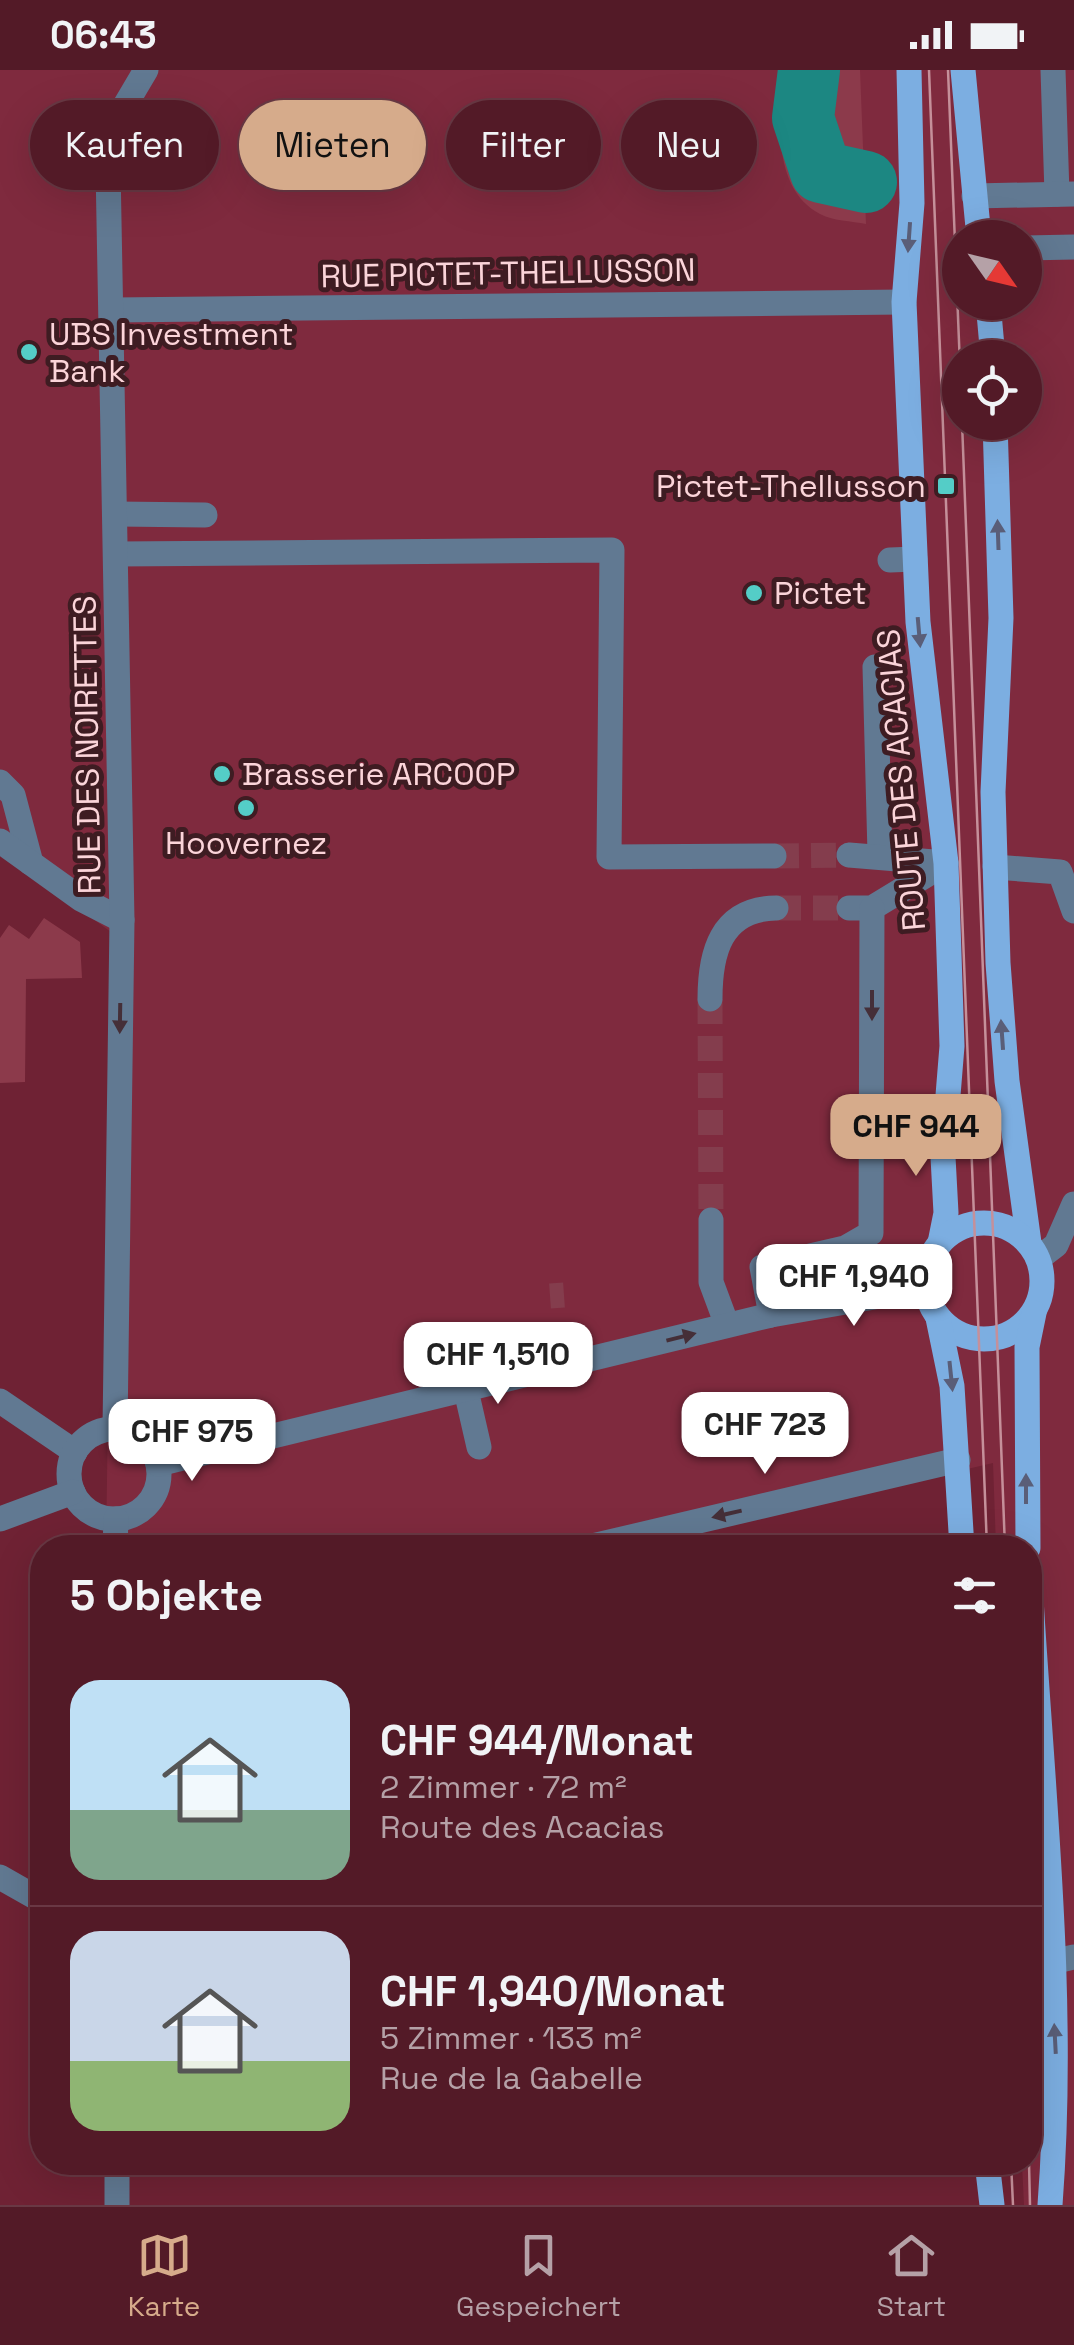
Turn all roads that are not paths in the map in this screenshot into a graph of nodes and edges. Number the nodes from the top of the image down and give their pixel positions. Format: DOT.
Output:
graph roads {
  1 [pos="146,70"];
  2 [pos="909,70"];
  3 [pos="963,70"];
  4 [pos="1052,70"];
  5 [pos="1066,194"];
  6 [pos="974,196"];
  7 [pos="977,220"];
  8 [pos="1074,247"];
  9 [pos="1042,248"];
  10 [pos="904,302"];
  11 [pos="112,310"];
  12 [pos="995,440"];
  13 [pos="116,514"];
  14 [pos="205,516"];
  15 [pos="116,554"];
  16 [pos="875,667"];
  17 [pos="0,782"];
  18 [pos="0,841"];
  19 [pos="880,854"];
  20 [pos="850,855"];
  21 [pos="774,856"];
  22 [pos="31,863"];
  23 [pos="946,863"];
  24 [pos="995,867"];
  25 [pos="776,908"];
  26 [pos="1074,911"];
  27 [pos="122,920"];
  28 [pos="710,999"];
  29 [pos="1074,1204"];
  30 [pos="711,1220"];
  31 [pos="940,1243"];
  32 [pos="1034,1250"];
  33 [pos="926,1288"];
  34 [pos="1034,1313"];
  35 [pos="771,1315"];
  36 [pos="938,1318"];
  37 [pos="728,1325"];
  38 [pos="465,1386"];
  39 [pos="0,1401"];
  40 [pos="115,1429"];
  41 [pos="479,1447"];
  42 [pos="74,1452"];
  43 [pos="958,1460"];
  44 [pos="158,1464"];
  45 [pos="73,1492"];
  46 [pos="0,1519"];
  47 [pos="116,1520"];
  48 [pos="115,1535"];
  49 [pos="639,1535"];
  50 [pos="961,1535"];
  51 [pos="1028,1535"];
  52 [pos="1042,1729"];
  53 [pos="0,1877"];
  54 [pos="30,1895"];
  55 [pos="1063,1959"];
  56 [pos="1065,2134"];
  57 [pos="118,2175"];
  58 [pos="989,2175"];
  59 [pos="118,2205"];
  60 [pos="992,2205"];
  61 [pos="1050,2205"];
  1 -- 11 [label="street, RUE DES NOIRETTES"];
  2 -- 10 [label="main road, ROUTE DES ACACIAS, one-way"];
  3 -- 6 [label="main road"];
  4 -- 5 [label="street"];
  5 -- 6 [label="street"];
  6 -- 7 [label="main road"];
  8 -- 9 [label="street"];
  10 -- 11 [label="street, RUE PICTET-THELLUSSON"];
  10 -- 23 [label="main road, ROUTE DES ACACIAS, one-way"];
  11 -- 13 [label="street, RUE DES NOIRETTES"];
  24 -- 12 [label="main road, one-way"];
  13 -- 14 [label="street"];
  13 -- 15 [label="street, RUE DES NOIRETTES"];
  15 -- 21 [label="street"];
  15 -- 27 [label="street, RUE DES NOIRETTES"];
  16 -- 19 [label="street"];
  17 -- 22 [label="street"];
  18 -- 22 [label="street"];
  19 -- 20 [label="street"];
  19 -- 23 [label="street"];
  22 -- 27 [label="street"];
  23 -- 31 [label="main road, ROUTE DES ACACIAS"];
  23 -- 35 [label="street, one-way"];
  24 -- 26 [label="street"];
  32 -- 24 [label="main road, one-way"];
  25 -- 28 [label="street"];
  27 -- 40 [label="street, RUE DES NOIRETTES, one-way"];
  29 -- 32 [label="street"];
  30 -- 37 [label="street"];
  31 -- 32 [label="main road"];
  31 -- 33 [label="main road"];
  32 -- 34 [label="main road"];
  33 -- 35 [label="street"];
  33 -- 36 [label="main road"];
  34 -- 36 [label="main road"];
  51 -- 34 [label="main road, one-way"];
  35 -- 37 [label="street"];
  36 -- 43 [label="main road, one-way"];
  38 -- 37 [label="street, one-way"];
  38 -- 41 [label="street"];
  38 -- 44 [label="street"];
  39 -- 42 [label="street"];
  40 -- 42 [label="street"];
  40 -- 44 [label="street"];
  42 -- 45 [label="street"];
  43 -- 49 [label="street, one-way"];
  43 -- 50 [label="main road"];
  44 -- 47 [label="street"];
  45 -- 46 [label="street"];
  45 -- 47 [label="street"];
  47 -- 48 [label="street"];
  52 -- 55 [label="main road"];
  53 -- 54 [label="street"];
  56 -- 55 [label="main road, one-way"];
  56 -- 61 [label="main road"];
  57 -- 59 [label="street"];
  58 -- 60 [label="main road"];
}
